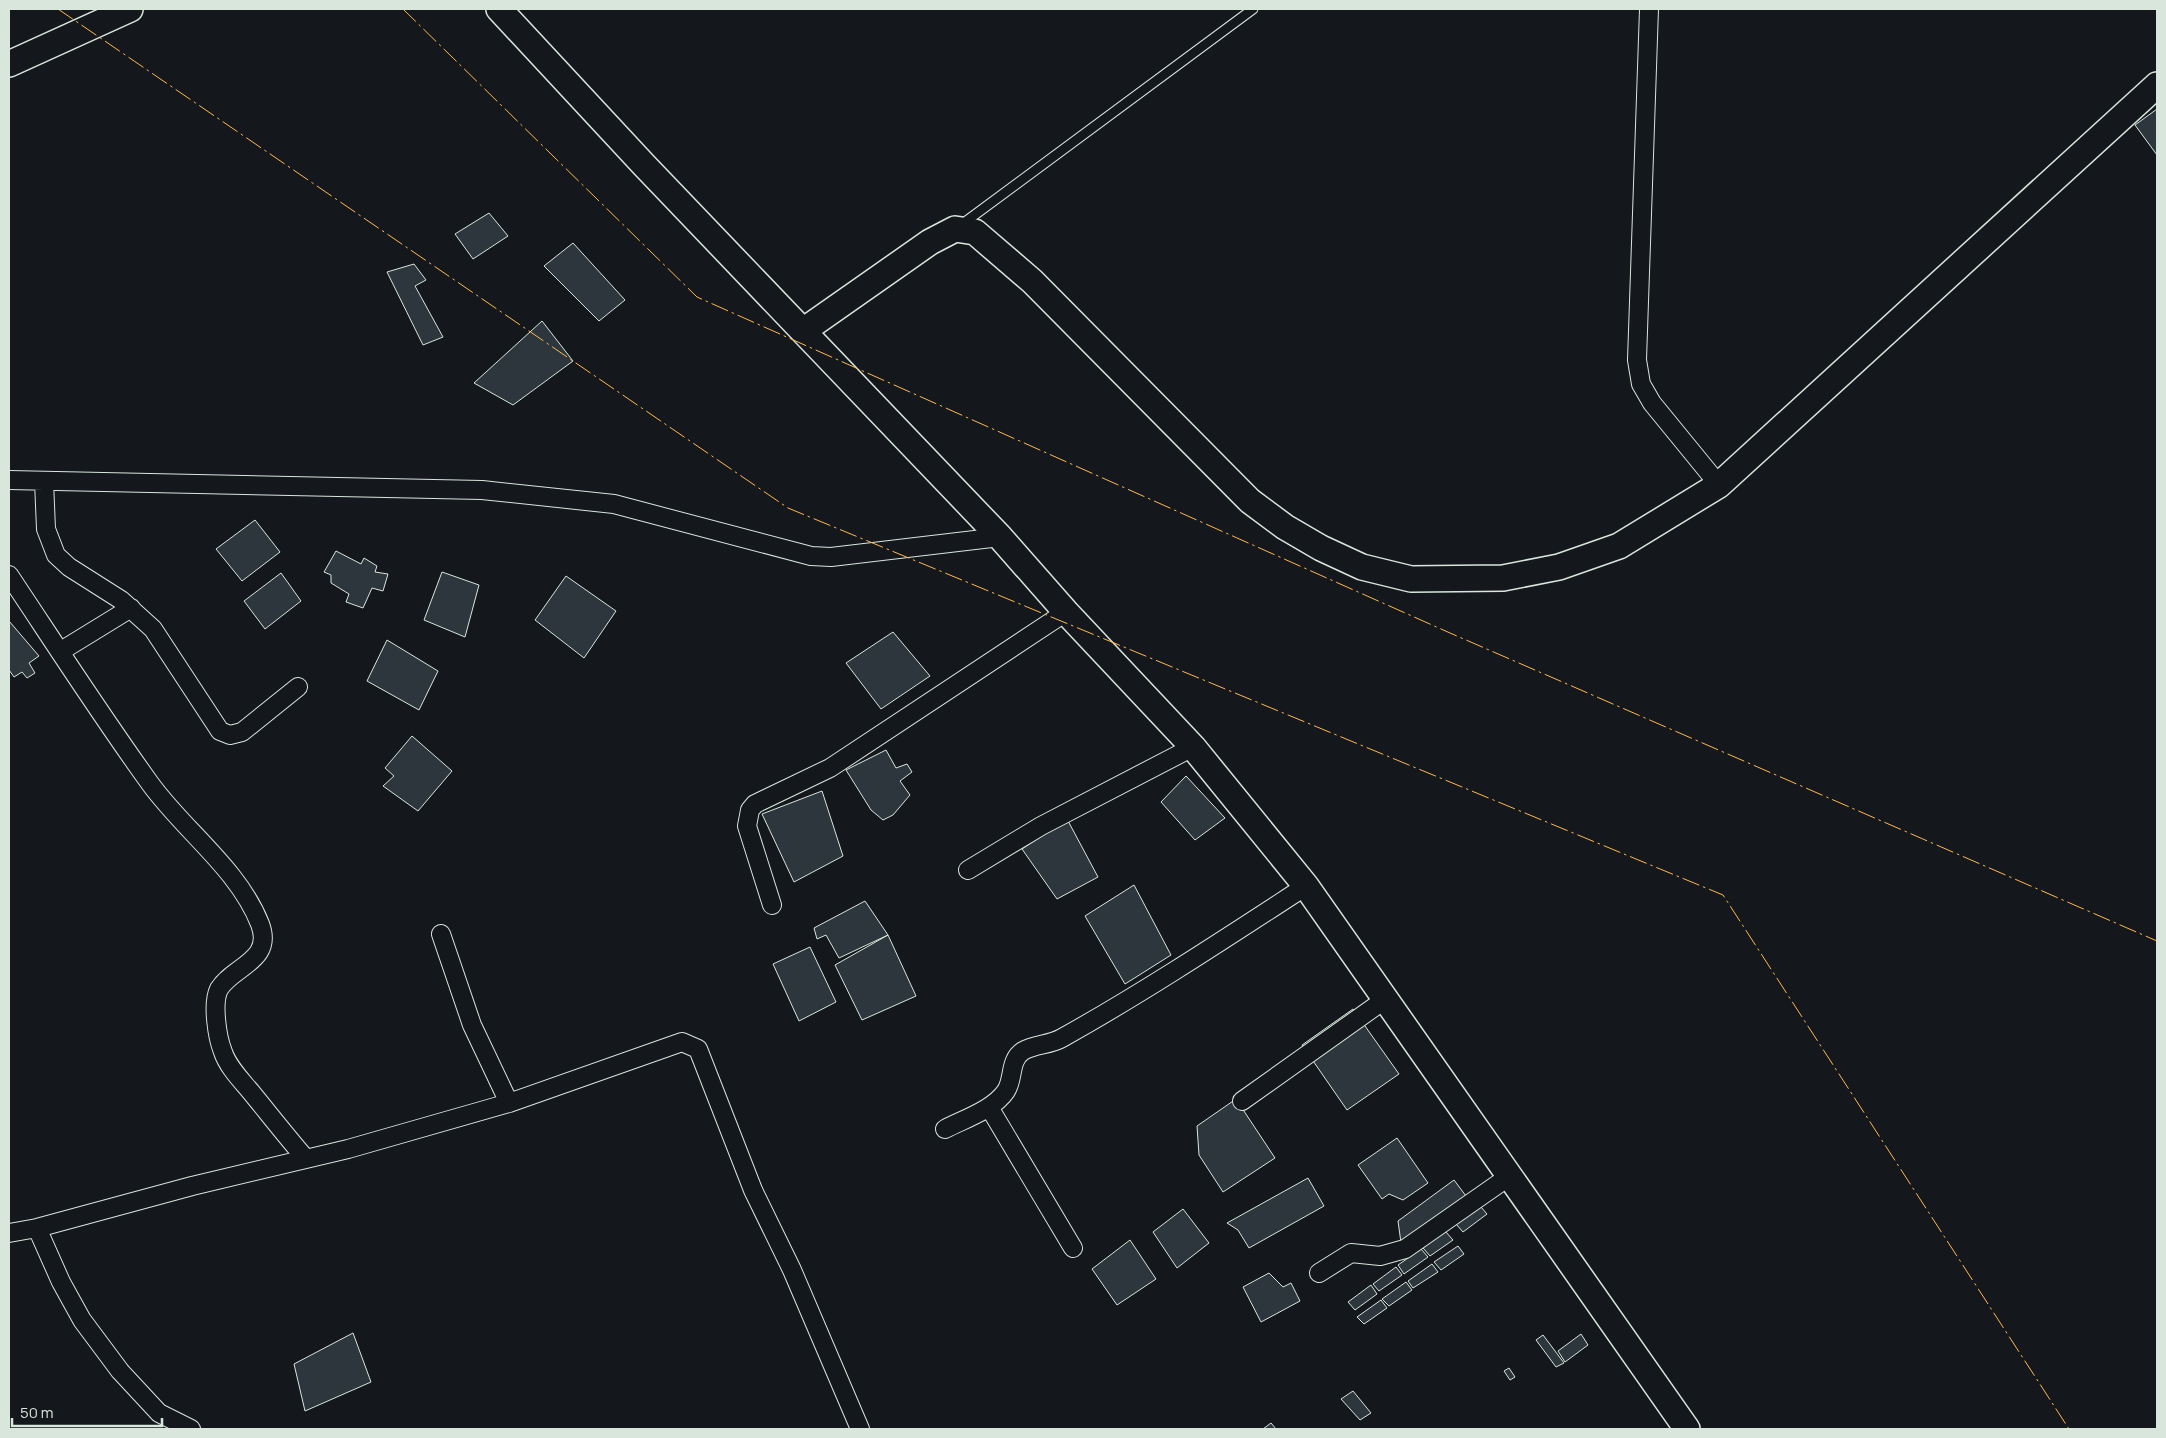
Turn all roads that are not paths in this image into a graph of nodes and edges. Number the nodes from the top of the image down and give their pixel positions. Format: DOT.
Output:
graph roads {
  1 [pos="130,9"];
  2 [pos="499,9"];
  3 [pos="1253,9"];
  4 [pos="1649,9"];
  5 [pos="9,64"];
  6 [pos="2157,85"];
  7 [pos="955,229"];
  8 [pos="803,331"];
  9 [pos="9,480"];
  10 [pos="44,482"];
  11 [pos="1719,484"];
  12 [pos="1000,537"];
  13 [pos="9,575"];
  14 [pos="131,608"];
  15 [pos="1066,612"];
  16 [pos="61,651"];
  17 [pos="298,687"];
  18 [pos="1193,747"];
  19 [pos="968,870"];
  20 [pos="1306,886"];
  21 [pos="772,905"];
  22 [pos="441,934"];
  23 [pos="1387,998"];
  24 [pos="1242,1101"];
  25 [pos="509,1103"];
  26 [pos="989,1107"];
  27 [pos="945,1129"];
  28 [pos="306,1160"];
  29 [pos="1511,1175"];
  30 [pos="37,1228"];
  31 [pos="9,1233"];
  32 [pos="1073,1248"];
  33 [pos="1319,1273"];
  34 [pos="191,1429"];
  35 [pos="860,1429"];
  36 [pos="1687,1429"];
  1 -- 5 [label="main road"];
  2 -- 8 [label="main road"];
  3 -- 7 [label="lane"];
  4 -- 11 [label="street"];
  6 -- 11 [label="main road"];
  7 -- 8 [label="main road"];
  7 -- 11 [label="main road"];
  8 -- 12 [label="main road"];
  9 -- 10 [label="street"];
  10 -- 12 [label="street"];
  10 -- 14 [label="street"];
  12 -- 15 [label="main road"];
  13 -- 16 [label="street"];
  14 -- 16 [label="street"];
  14 -- 17 [label="street"];
  15 -- 18 [label="main road"];
  15 -- 21 [label="street"];
  16 -- 28 [label="street"];
  18 -- 19 [label="street"];
  18 -- 20 [label="main road"];
  20 -- 23 [label="main road"];
  20 -- 26 [label="street"];
  22 -- 25 [label="street"];
  23 -- 24 [label="street"];
  23 -- 29 [label="main road"];
  25 -- 28 [label="street"];
  25 -- 35 [label="street"];
  26 -- 27 [label="street"];
  26 -- 32 [label="street"];
  28 -- 30 [label="street"];
  29 -- 33 [label="street"];
  29 -- 36 [label="main road"];
  30 -- 31 [label="street"];
  30 -- 34 [label="street"];
}
